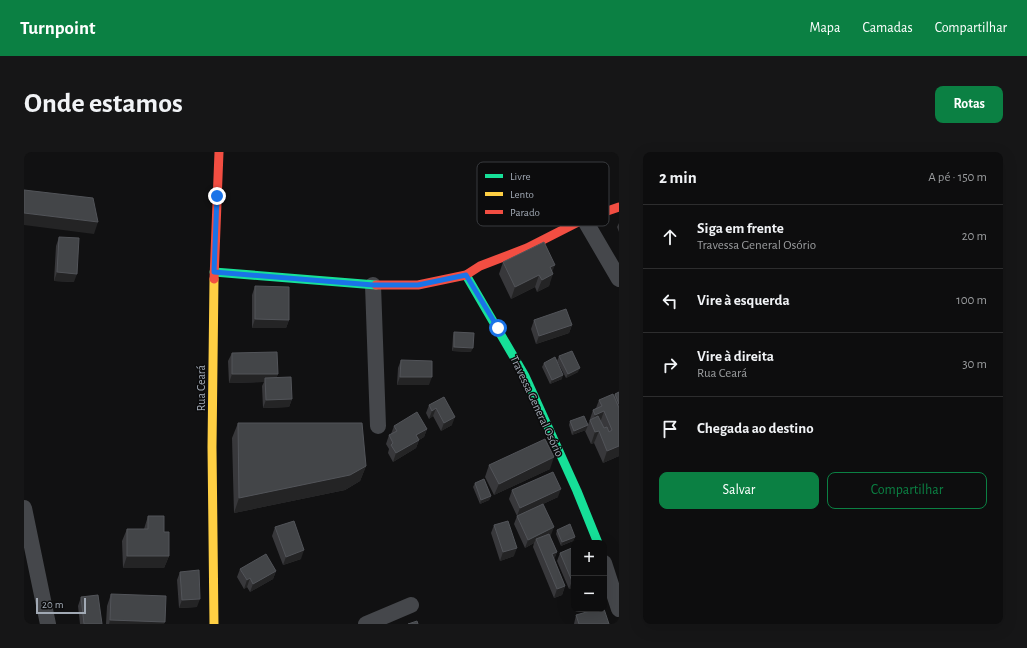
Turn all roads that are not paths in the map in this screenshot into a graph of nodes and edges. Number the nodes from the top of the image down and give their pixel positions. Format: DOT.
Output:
graph roads {
  1 [pos="219,152"];
  2 [pos="619,208"];
  3 [pos="609,211"];
  4 [pos="570,226"];
  5 [pos="588,226"];
  6 [pos="214,272"];
  7 [pos="466,275"];
  8 [pos="619,279"];
  9 [pos="373,285"];
  10 [pos="378,426"];
  11 [pos="24,508"];
  12 [pos="597,540"];
  13 [pos="607,572"];
  14 [pos="411,605"];
  15 [pos="619,609"];
  16 [pos="48,624"];
  17 [pos="214,624"];
  18 [pos="366,624"];
  1 -- 6 [label="street, Rua Ceará"];
  2 -- 3 [label="street"];
  4 -- 7 [label="street"];
  5 -- 8 [label="street"];
  6 -- 9 [label="street"];
  6 -- 17 [label="street, Rua Ceará"];
  7 -- 9 [label="street"];
  7 -- 12 [label="street, Travessa General Osório"];
  9 -- 10 [label="street"];
  11 -- 16 [label="street"];
  13 -- 15 [label="street"];
  14 -- 18 [label="street"];
}
